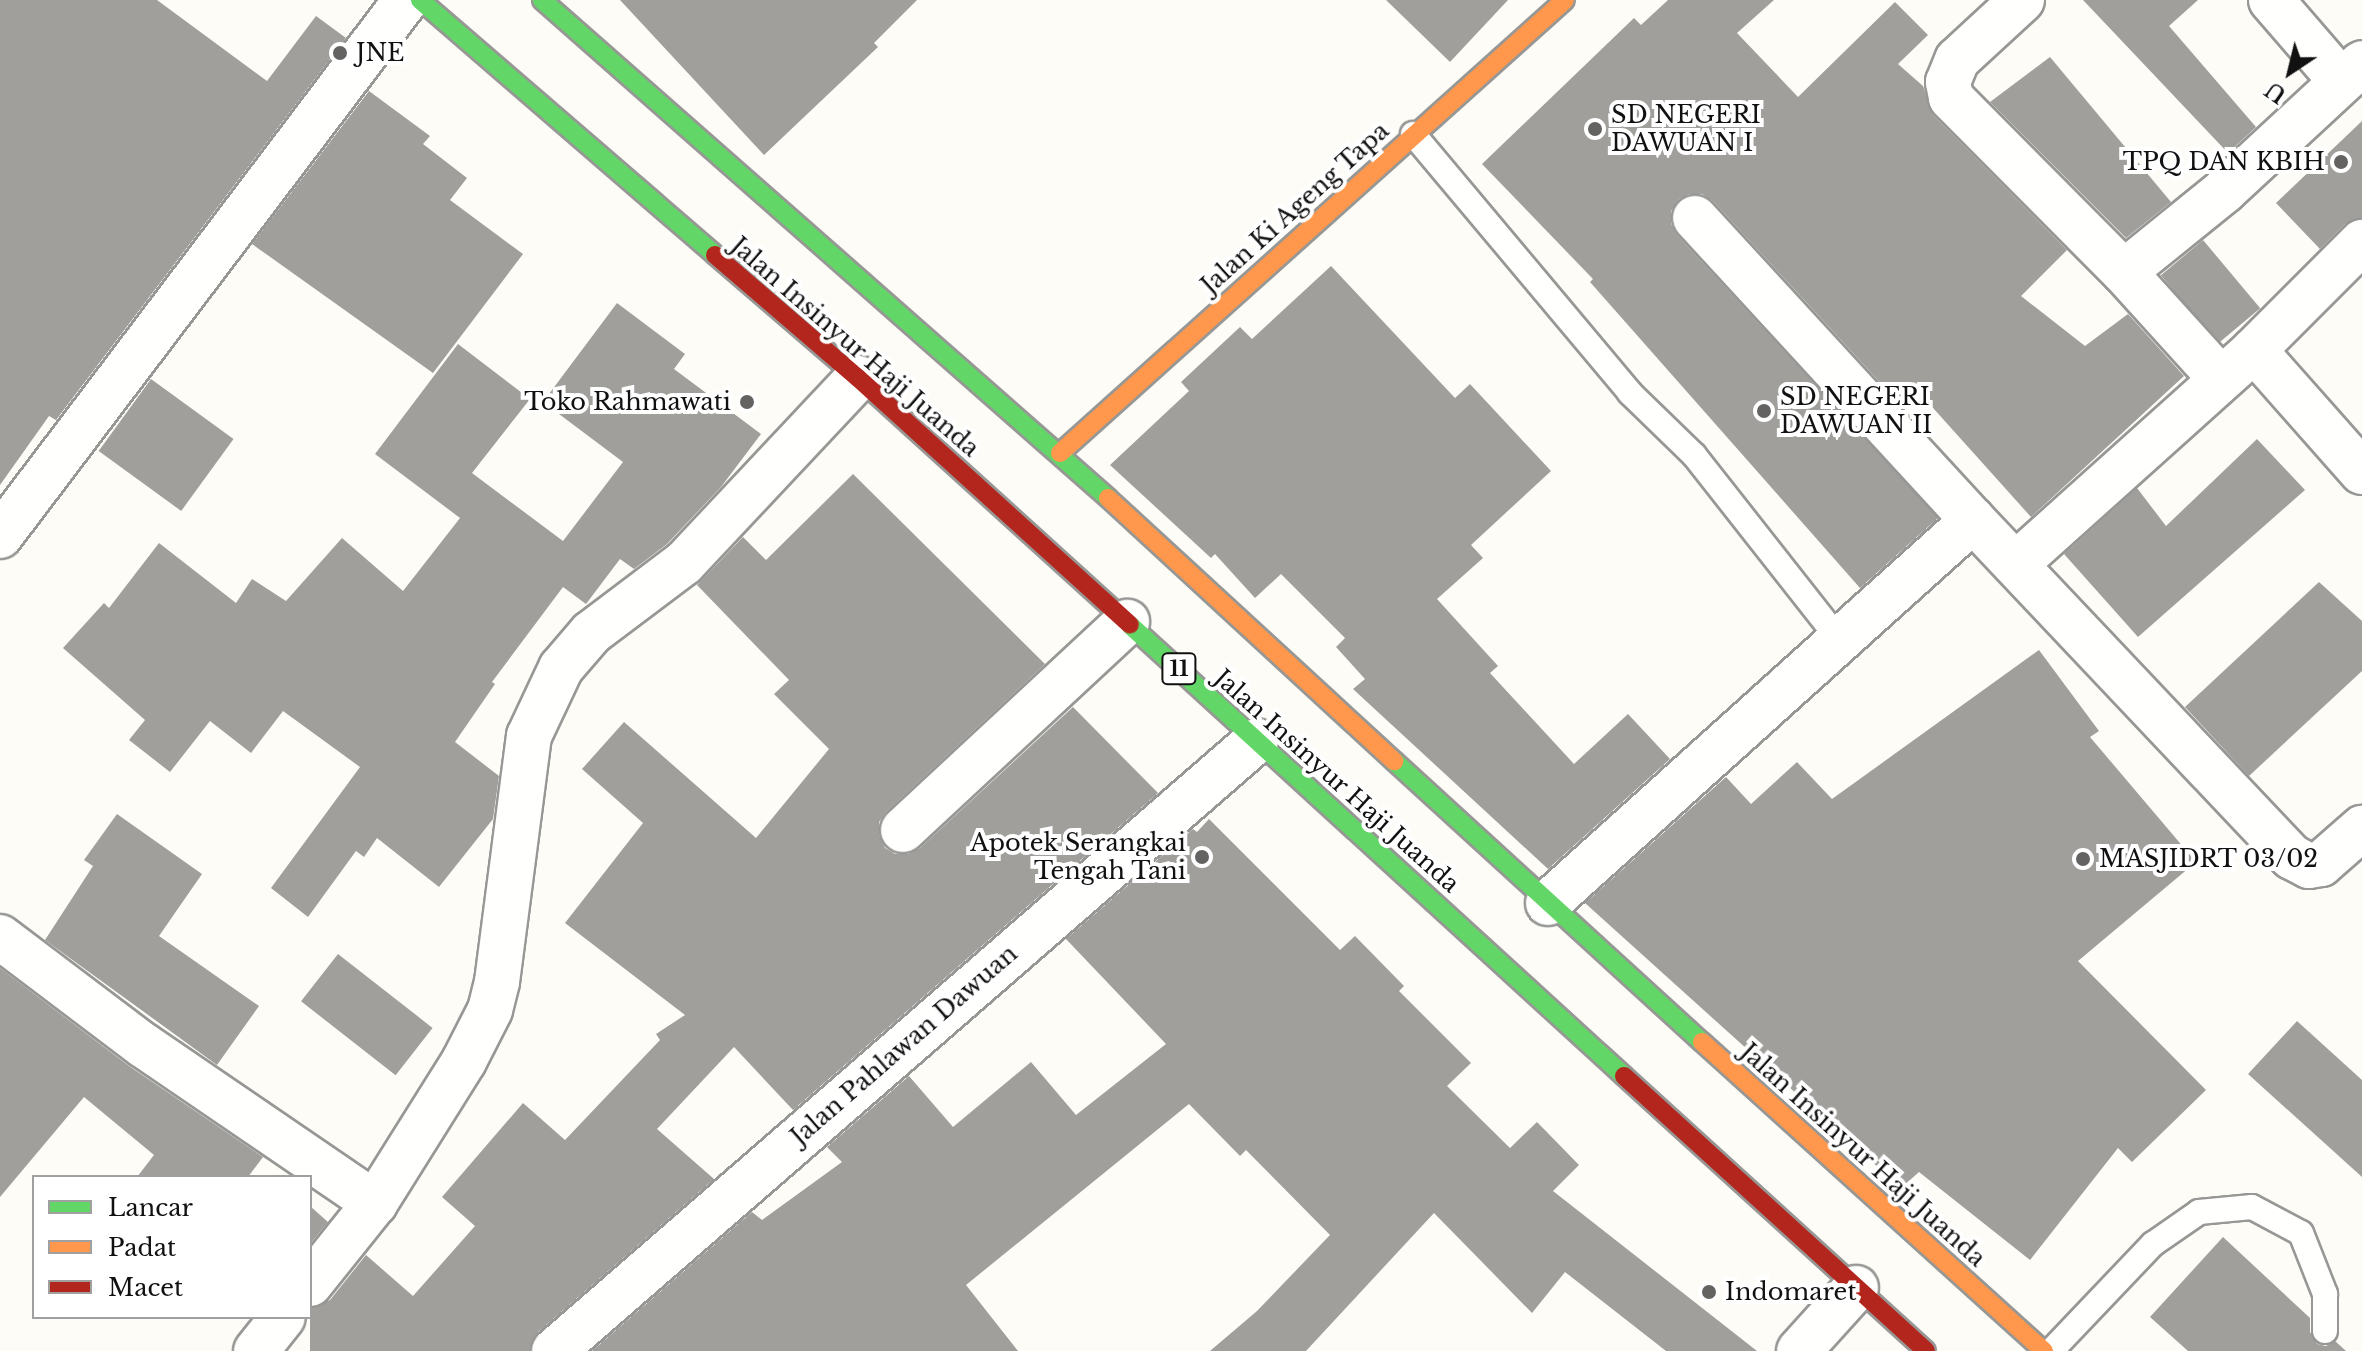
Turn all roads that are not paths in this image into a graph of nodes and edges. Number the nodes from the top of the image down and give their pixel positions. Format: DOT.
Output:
graph roads {
  1 [pos="406,0"];
  2 [pos="420,0"];
  3 [pos="542,0"];
  4 [pos="2022,0"];
  5 [pos="2271,0"];
  6 [pos="1547,6"];
  7 [pos="2351,71"];
  8 [pos="1413,134"];
  9 [pos="1695,218"];
  10 [pos="2362,242"];
  11 [pos="2124,272"];
  12 [pos="2254,350"];
  13 [pos="858,378"];
  14 [pos="2221,379"];
  15 [pos="1060,453"];
  16 [pos="2362,472"];
  17 [pos="1973,520"];
  18 [pos="0,536"];
  19 [pos="2017,563"];
  20 [pos="1127,622"];
  21 [pos="1839,639"];
  22 [pos="1256,741"];
  23 [pos="2362,828"];
  24 [pos="903,830"];
  25 [pos="1548,903"];
  26 [pos="0,937"];
  27 [pos="375,1203"];
  28 [pos="312,1282"];
  29 [pos="1856,1288"];
  30 [pos="281,1319"];
  31 [pos="2325,1331"];
  32 [pos="256,1351"];
  33 [pos="554,1351"];
  34 [pos="1799,1351"];
  35 [pos="1926,1351"];
  36 [pos="2044,1351"];
  37 [pos="2051,1351"];
  1 -- 18 [label="street"];
  2 -- 13 [label="main road, Jalan Insinyur Haji Juanda / 11"];
  3 -- 15 [label="main road, Jalan Insinyur Haji Juanda"];
  4 -- 11 [label="street"];
  5 -- 7 [label="street"];
  6 -- 8 [label="main road, Jalan Ki Ageng Tapa"];
  7 -- 11 [label="street"];
  8 -- 15 [label="main road, Jalan Ki Ageng Tapa"];
  8 -- 21 [label="lane"];
  9 -- 17 [label="street"];
  10 -- 12 [label="street"];
  11 -- 14 [label="street"];
  12 -- 14 [label="street"];
  12 -- 16 [label="street"];
  13 -- 20 [label="main road, Jalan Insinyur Haji Juanda / 11"];
  13 -- 27 [label="street"];
  14 -- 19 [label="street"];
  15 -- 25 [label="main road, Jalan Insinyur Haji Juanda"];
  17 -- 19 [label="street"];
  17 -- 21 [label="street"];
  19 -- 23 [label="street"];
  20 -- 22 [label="main road, Jalan Insinyur Haji Juanda / 11"];
  20 -- 24 [label="street"];
  21 -- 25 [label="street"];
  22 -- 29 [label="main road, Jalan Insinyur Haji Juanda / 11"];
  22 -- 33 [label="street, Jalan Pahlawan Dawuan"];
  25 -- 36 [label="main road, Jalan Insinyur Haji Juanda"];
  26 -- 27 [label="street"];
  27 -- 28 [label="street"];
  29 -- 34 [label="street"];
  29 -- 35 [label="main road, Jalan Insinyur Haji Juanda / 11"];
  30 -- 32 [label="street"];
  31 -- 37 [label="lane"];
}
